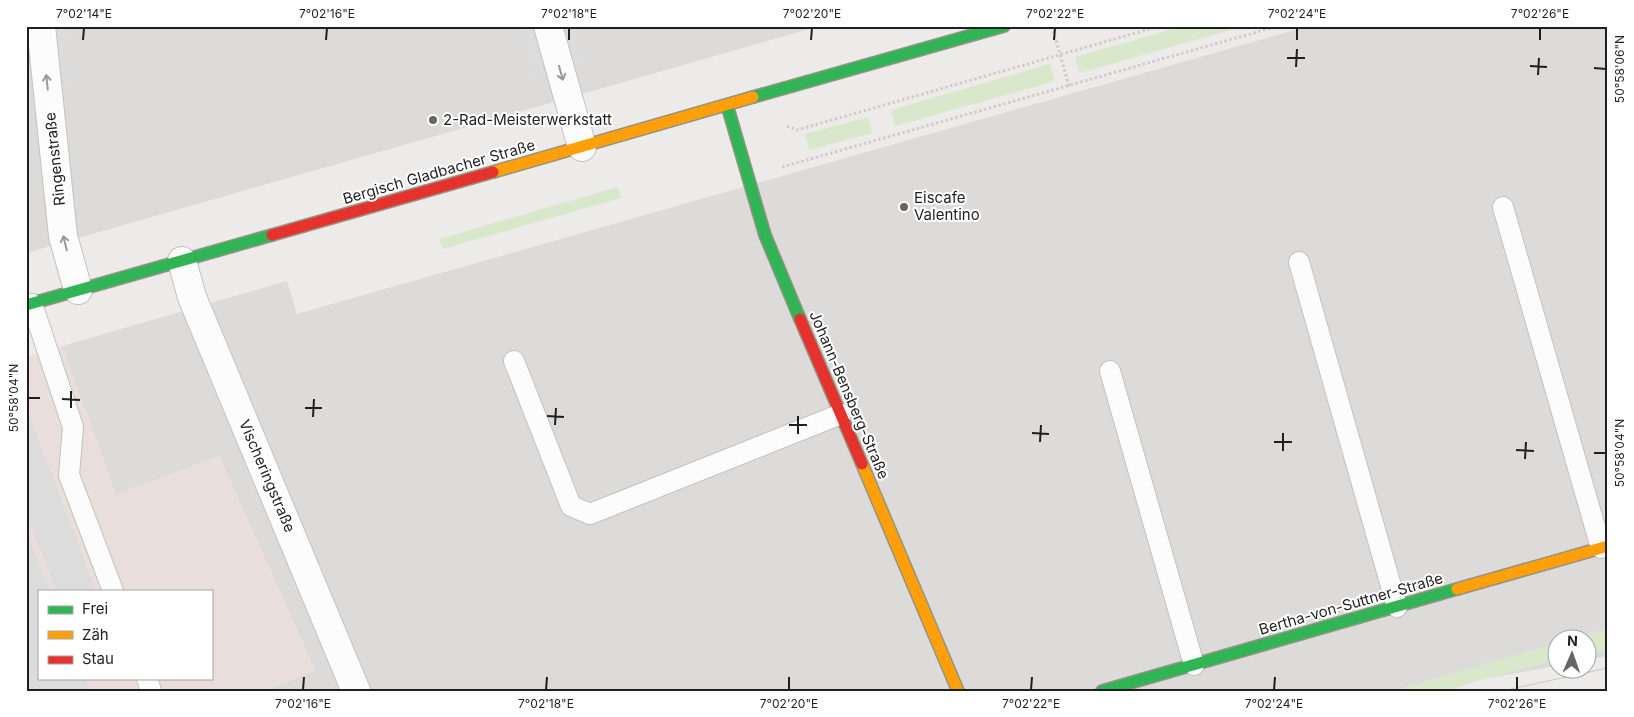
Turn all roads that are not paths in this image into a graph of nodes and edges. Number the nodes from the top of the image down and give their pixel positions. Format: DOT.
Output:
graph roads {
  1 [pos="41,26"];
  2 [pos="548,26"];
  3 [pos="1004,26"];
  4 [pos="971,31"];
  5 [pos="727,105"];
  6 [pos="582,147"];
  7 [pos="1503,207"];
  8 [pos="182,261"];
  9 [pos="1299,262"];
  10 [pos="78,290"];
  11 [pos="29,305"];
  12 [pos="514,361"];
  13 [pos="1110,371"];
  14 [pos="841,414"];
  15 [pos="1604,547"];
  16 [pos="113,590"];
  17 [pos="1397,607"];
  18 [pos="1194,665"];
  19 [pos="356,691"];
  20 [pos="958,691"];
  21 [pos="1102,691"];
  10 -- 1 [label="street, Ringenstraße, one-way"];
  2 -- 6 [label="street, one-way"];
  3 -- 4 [label="street, Bergisch Gladbacher Straße"];
  4 -- 5 [label="street, Bergisch Gladbacher Straße"];
  5 -- 6 [label="street, Bergisch Gladbacher Straße"];
  5 -- 14 [label="street, Johann-Bensberg-Straße"];
  6 -- 8 [label="street, Bergisch Gladbacher Straße"];
  7 -- 15 [label="lane"];
  8 -- 10 [label="street, Bergisch Gladbacher Straße"];
  8 -- 19 [label="street, Vischeringstraße"];
  9 -- 17 [label="lane"];
  10 -- 11 [label="street, Bergisch Gladbacher Straße"];
  11 -- 16 [label="lane"];
  12 -- 14 [label="lane"];
  13 -- 18 [label="lane"];
  14 -- 20 [label="street, Johann-Bensberg-Straße"];
  15 -- 17 [label="street, Bertha-von-Suttner-Straße"];
  17 -- 18 [label="street, Bertha-von-Suttner-Straße"];
  18 -- 21 [label="street, Bertha-von-Suttner-Straße"];
}
